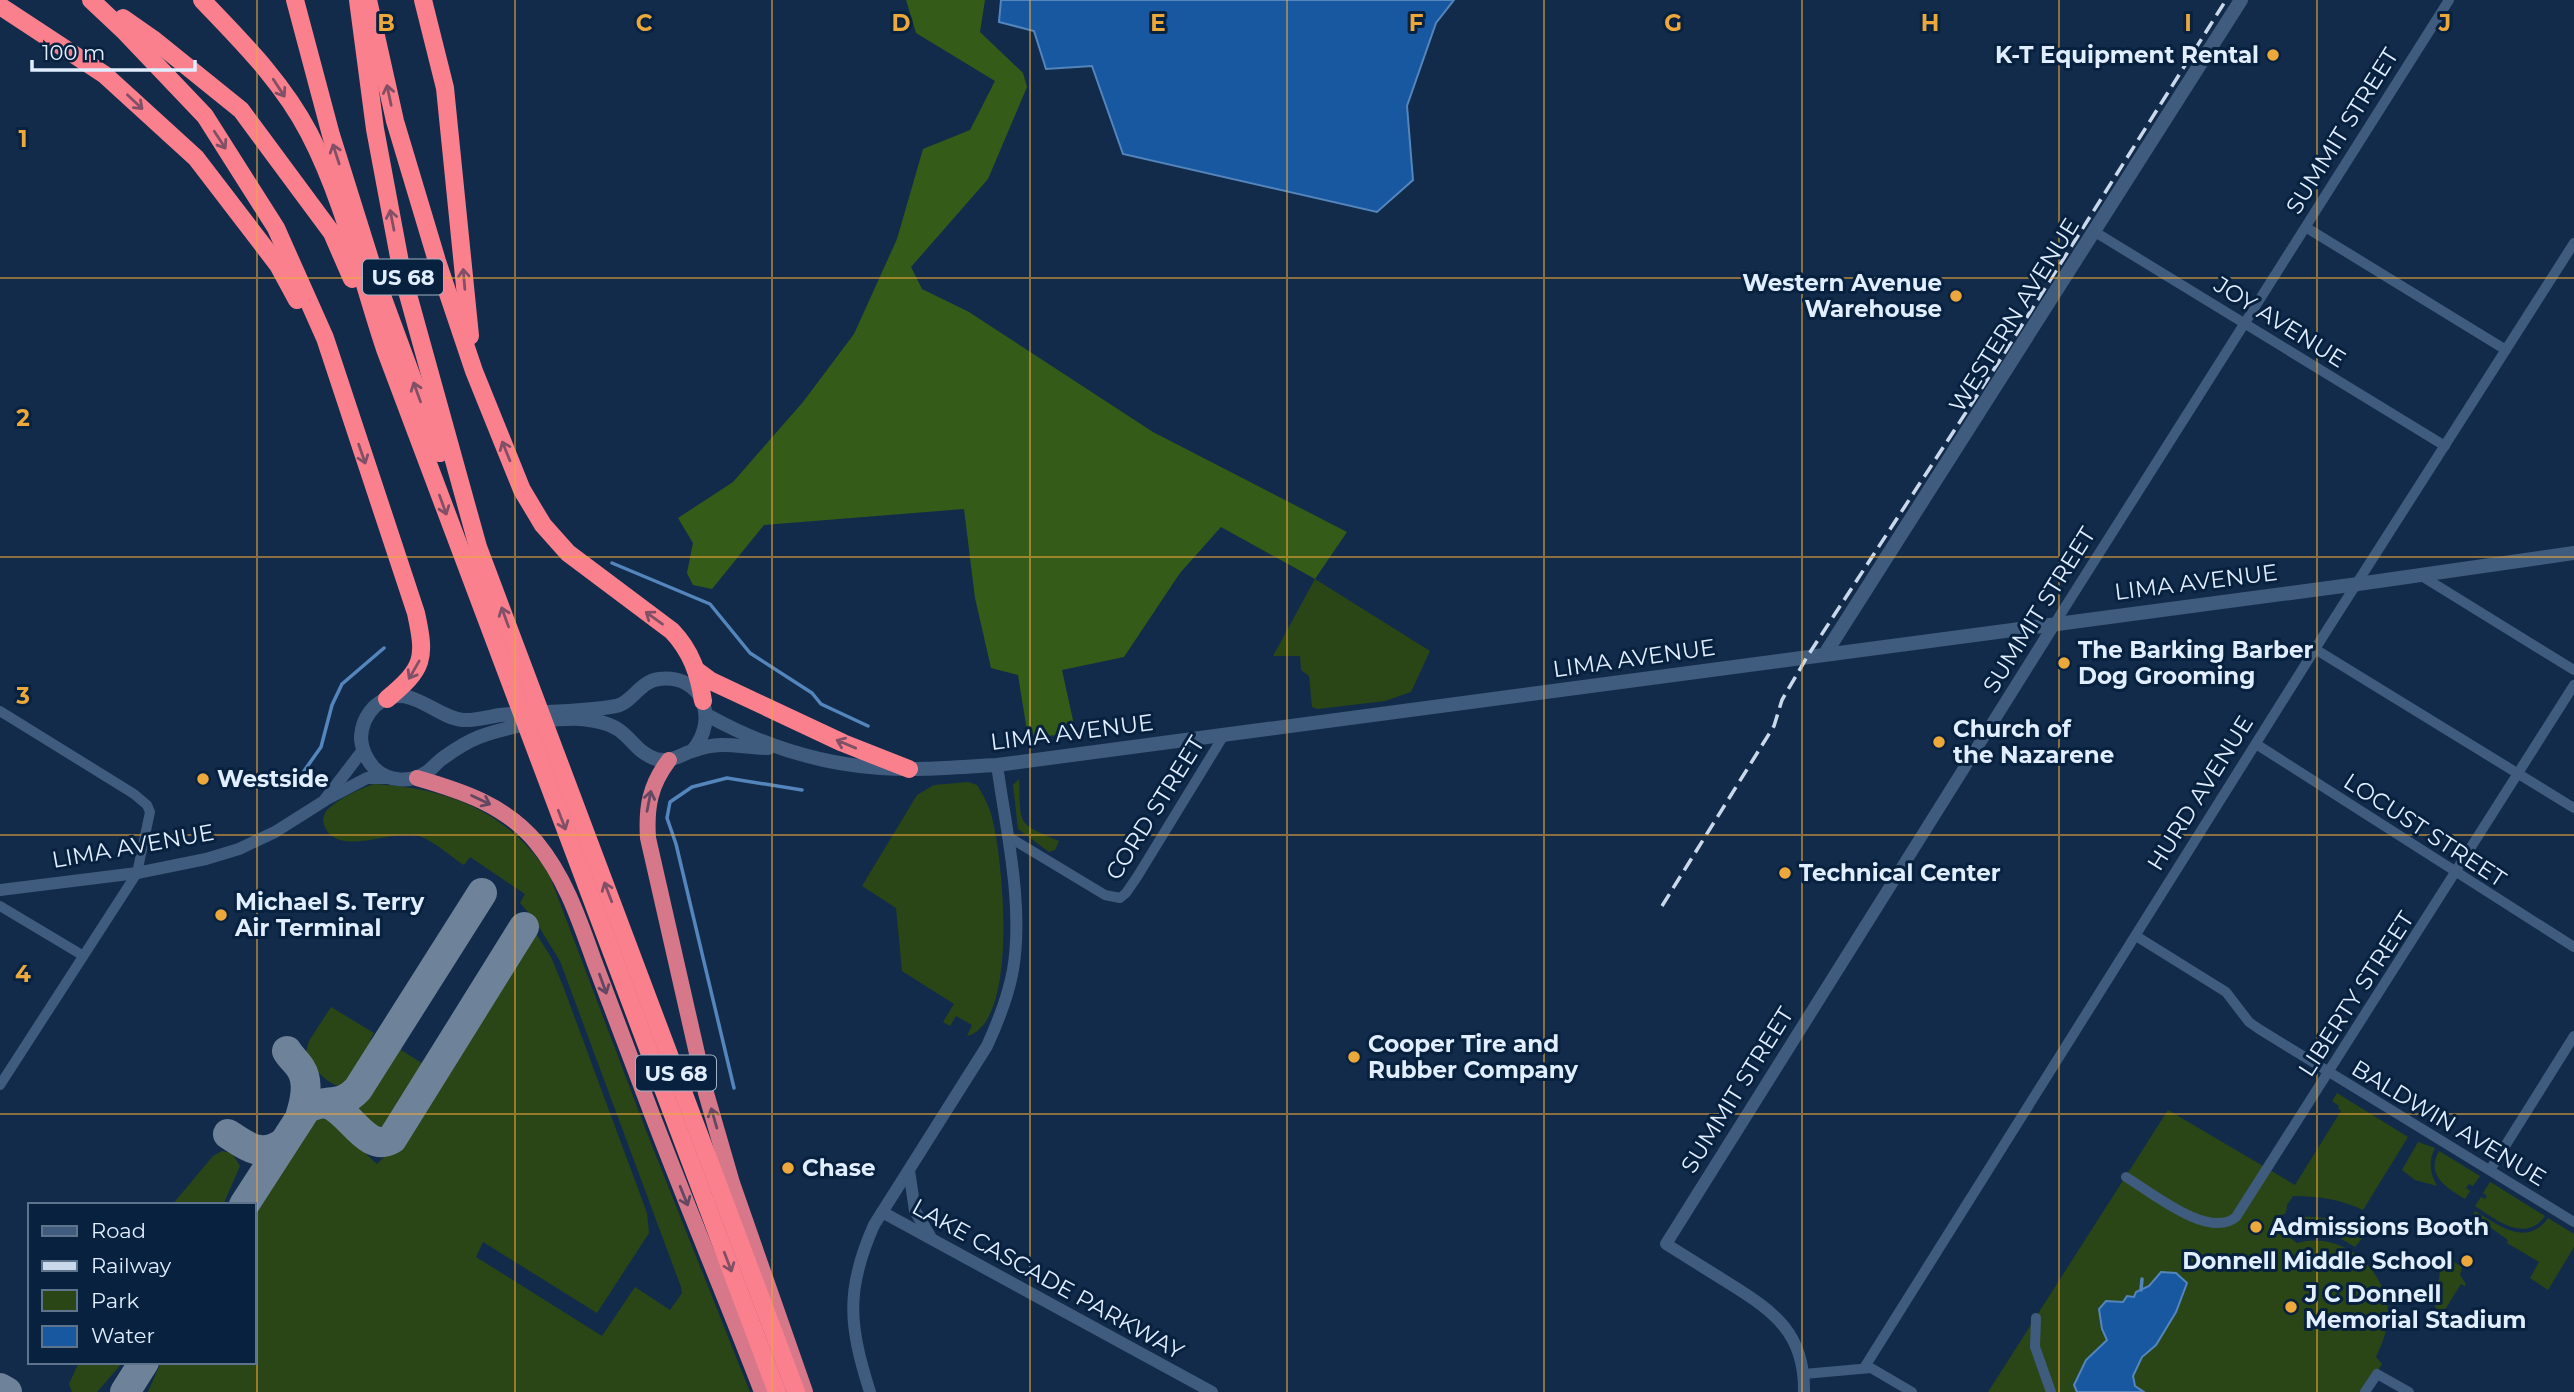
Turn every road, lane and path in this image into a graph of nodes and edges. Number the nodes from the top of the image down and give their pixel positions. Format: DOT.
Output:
graph roads {
  1 [pos="91,0"];
  2 [pos="97,0"];
  3 [pos="202,0"];
  4 [pos="295,0"];
  5 [pos="358,0"];
  6 [pos="368,0"];
  7 [pos="423,0"];
  8 [pos="2241,0"];
  9 [pos="2449,0"];
  10 [pos="0,6"];
  11 [pos="2306,228"];
  12 [pos="2095,232"];
  13 [pos="2574,243"];
  14 [pos="2245,323"];
  15 [pos="385,349"];
  16 [pos="2506,350"];
  17 [pos="474,371"];
  18 [pos="341,389"];
  19 [pos="2445,446"];
  20 [pos="478,547"];
  21 [pos="2574,553"];
  22 [pos="2420,575"];
  23 [pos="2358,584"];
  24 [pos="2055,623"];
  25 [pos="2315,649"];
  26 [pos="1825,654"];
  27 [pos="696,670"];
  28 [pos="2574,670"];
  29 [pos="520,682"];
  30 [pos="2574,685"];
  31 [pos="387,699"];
  32 [pos="705,708"];
  33 [pos="0,711"];
  34 [pos="1224,735"];
  35 [pos="2256,744"];
  36 [pos="780,748"];
  37 [pos="363,750"];
  38 [pos="693,750"];
  39 [pos="669,760"];
  40 [pos="997,765"];
  41 [pos="909,769"];
  42 [pos="2518,774"];
  43 [pos="390,778"];
  44 [pos="416,778"];
  45 [pos="324,801"];
  46 [pos="2574,808"];
  47 [pos="1006,835"];
  48 [pos="2456,872"];
  49 [pos="137,873"];
  50 [pos="0,890"];
  51 [pos="0,906"];
  52 [pos="2136,936"];
  53 [pos="2574,947"];
  54 [pos="82,955"];
  55 [pos="2574,1036"];
  56 [pos="2330,1072"];
  57 [pos="0,1085"];
  58 [pos="909,1170"];
  59 [pos="2490,1170"];
  60 [pos="2126,1177"];
  61 [pos="883,1212"];
  62 [pos="2574,1222"];
  63 [pos="932,1239"];
  64 [pos="2036,1318"];
  65 [pos="1864,1368"];
  66 [pos="1804,1374"];
  67 [pos="762,1392"];
  68 [pos="777,1392"];
  69 [pos="796,1392"];
  70 [pos="806,1392"];
  71 [pos="870,1392"];
  72 [pos="1212,1392"];
  73 [pos="1804,1392"];
  74 [pos="1912,1392"];
  75 [pos="2051,1392"];
  76 [pos="2365,1392"];
  77 [pos="2409,1392"];
  1 -- 18 [label="highway, one-way"];
  2 -- 15 [label="highway, US 68"];
  3 -- 15 [label="highway, one-way"];
  20 -- 4 [label="highway, one-way"];
  20 -- 5 [label="highway, US 68, one-way"];
  17 -- 6 [label="highway, one-way"];
  17 -- 7 [label="highway, one-way"];
  8 -- 12 [label="main road, WESTERN AVENUE"];
  9 -- 11 [label="street, SUMMIT STREET"];
  10 -- 18 [label="highway, one-way"];
  11 -- 14 [label="street, SUMMIT STREET"];
  11 -- 16 [label="street"];
  12 -- 14 [label="street, JOY AVENUE"];
  12 -- 26 [label="main road, WESTERN AVENUE"];
  13 -- 16 [label="street, HURD AVENUE"];
  14 -- 19 [label="street, JOY AVENUE"];
  14 -- 24 [label="street, SUMMIT STREET"];
  15 -- 29 [label="highway, US 68, one-way"];
  16 -- 19 [label="street, HURD AVENUE"];
  27 -- 17 [label="highway, one-way"];
  18 -- 31 [label="highway, one-way"];
  19 -- 23 [label="street, HURD AVENUE"];
  29 -- 20 [label="highway, US 68, one-way"];
  21 -- 22 [label="main road, LIMA AVENUE"];
  22 -- 23 [label="main road, LIMA AVENUE"];
  22 -- 28 [label="street"];
  23 -- 24 [label="main road, LIMA AVENUE"];
  23 -- 25 [label="street, HURD AVENUE"];
  24 -- 26 [label="main road, LIMA AVENUE"];
  24 -- 66 [label="street, SUMMIT STREET"];
  25 -- 35 [label="street, HURD AVENUE"];
  25 -- 42 [label="street"];
  26 -- 34 [label="main road, LIMA AVENUE"];
  27 -- 32 [label="highway"];
  41 -- 27 [label="highway, one-way"];
  29 -- 68 [label="highway, US 68, one-way"];
  69 -- 29 [label="highway, US 68, one-way"];
  30 -- 42 [label="street, LIBERTY STREET"];
  31 -- 32 [label="main road, LIMA AVENUE"];
  31 -- 37 [label="main road"];
  32 -- 36 [label="main road, LIMA AVENUE"];
  32 -- 38 [label="main road"];
  33 -- 49 [label="street"];
  34 -- 40 [label="main road, LIMA AVENUE"];
  34 -- 47 [label="street, CORD STREET"];
  35 -- 48 [label="street, LOCUST STREET"];
  35 -- 52 [label="street, HURD AVENUE"];
  36 -- 38 [label="main road"];
  36 -- 41 [label="main road, LIMA AVENUE"];
  37 -- 43 [label="main road"];
  37 -- 45 [label="street, LIMA AVENUE"];
  38 -- 39 [label="main road"];
  39 -- 44 [label="main road"];
  70 -- 39 [label="highway, one-way"];
  40 -- 41 [label="main road, LIMA AVENUE"];
  40 -- 47 [label="street, LAKE CASCADE PARKWAY"];
  42 -- 46 [label="street"];
  42 -- 48 [label="street, LIBERTY STREET"];
  43 -- 44 [label="main road"];
  43 -- 45 [label="street"];
  44 -- 67 [label="highway, one-way"];
  45 -- 49 [label="street, LIMA AVENUE"];
  47 -- 58 [label="street, LAKE CASCADE PARKWAY"];
  48 -- 53 [label="street, LOCUST STREET"];
  48 -- 56 [label="street, LIBERTY STREET"];
  49 -- 50 [label="street, LIMA AVENUE"];
  49 -- 54 [label="street"];
  51 -- 54 [label="street"];
  52 -- 56 [label="street, BALDWIN AVENUE"];
  52 -- 65 [label="street, HURD AVENUE"];
  54 -- 57 [label="street"];
  55 -- 59 [label="street"];
  56 -- 59 [label="street, BALDWIN AVENUE"];
  56 -- 60 [label="street, LIBERTY STREET"];
  58 -- 61 [label="street, LAKE CASCADE PARKWAY"];
  58 -- 63 [label="street"];
  59 -- 62 [label="street, BALDWIN AVENUE"];
  61 -- 63 [label="street, LAKE CASCADE PARKWAY"];
  61 -- 71 [label="street"];
  63 -- 72 [label="street, LAKE CASCADE PARKWAY"];
  64 -- 75 [label="street"];
  65 -- 66 [label="street"];
  65 -- 74 [label="street"];
  66 -- 73 [label="street"];
  76 -- 77 [label="street"];
}
